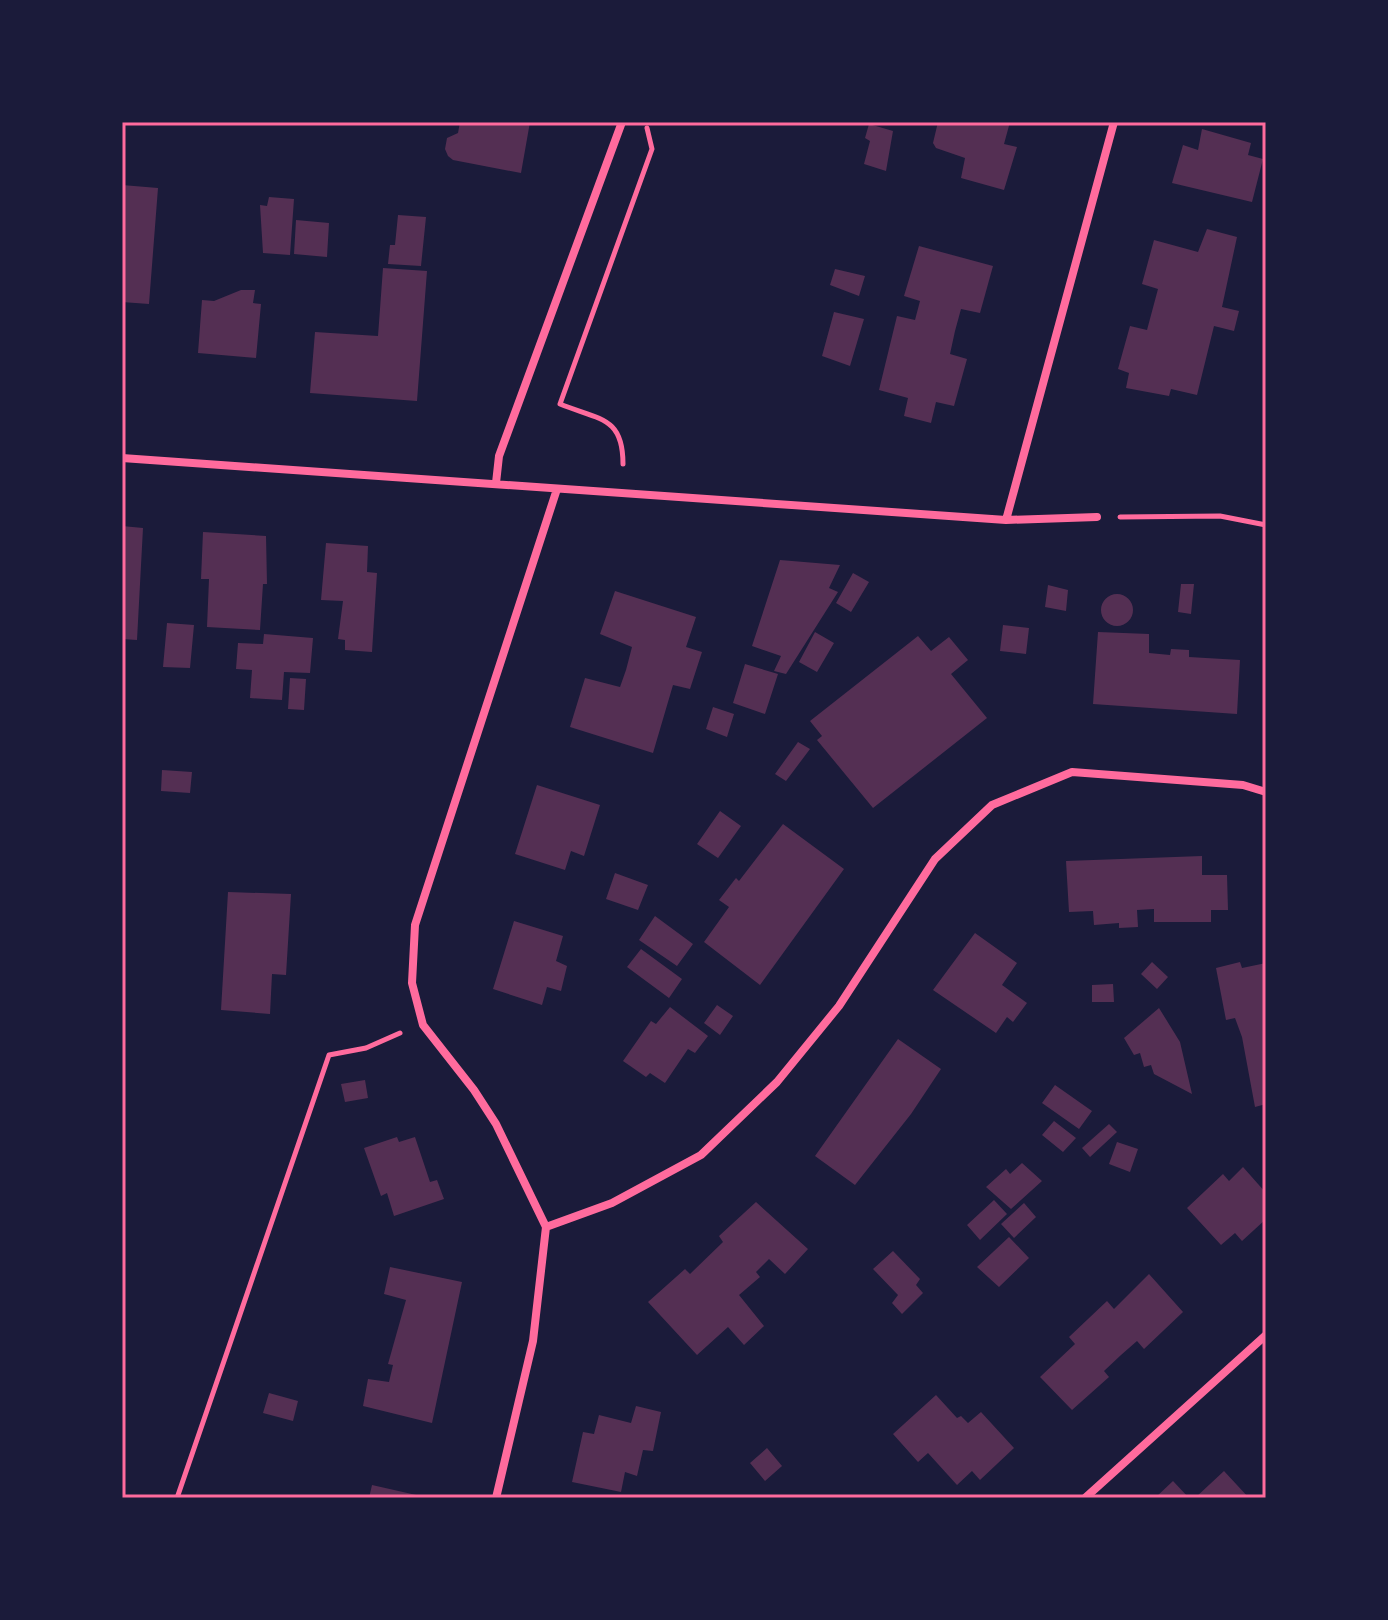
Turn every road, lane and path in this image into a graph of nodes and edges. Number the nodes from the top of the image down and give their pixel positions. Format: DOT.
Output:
graph roads {
  1 [pos="622,122"];
  2 [pos="646,122"];
  3 [pos="1114,122"];
  4 [pos="122,458"];
  5 [pos="623,464"];
  6 [pos="496,483"];
  7 [pos="557,489"];
  8 [pos="1097,517"];
  9 [pos="1006,520"];
  10 [pos="1266,525"];
  11 [pos="1266,792"];
  12 [pos="402,1032"];
  13 [pos="546,1227"];
  14 [pos="1266,1335"];
  15 [pos="177,1498"];
  16 [pos="496,1498"];
  17 [pos="1085,1498"];
  1 -- 6 [label="street"];
  2 -- 5 [label="path"];
  3 -- 9 [label="street"];
  4 -- 6 [label="street"];
  6 -- 7 [label="street"];
  7 -- 9 [label="street"];
  7 -- 13 [label="street"];
  8 -- 9 [label="street"];
  8 -- 10 [label="path"];
  11 -- 13 [label="street"];
  12 -- 15 [label="path"];
  13 -- 16 [label="street"];
  14 -- 17 [label="street"];
}
